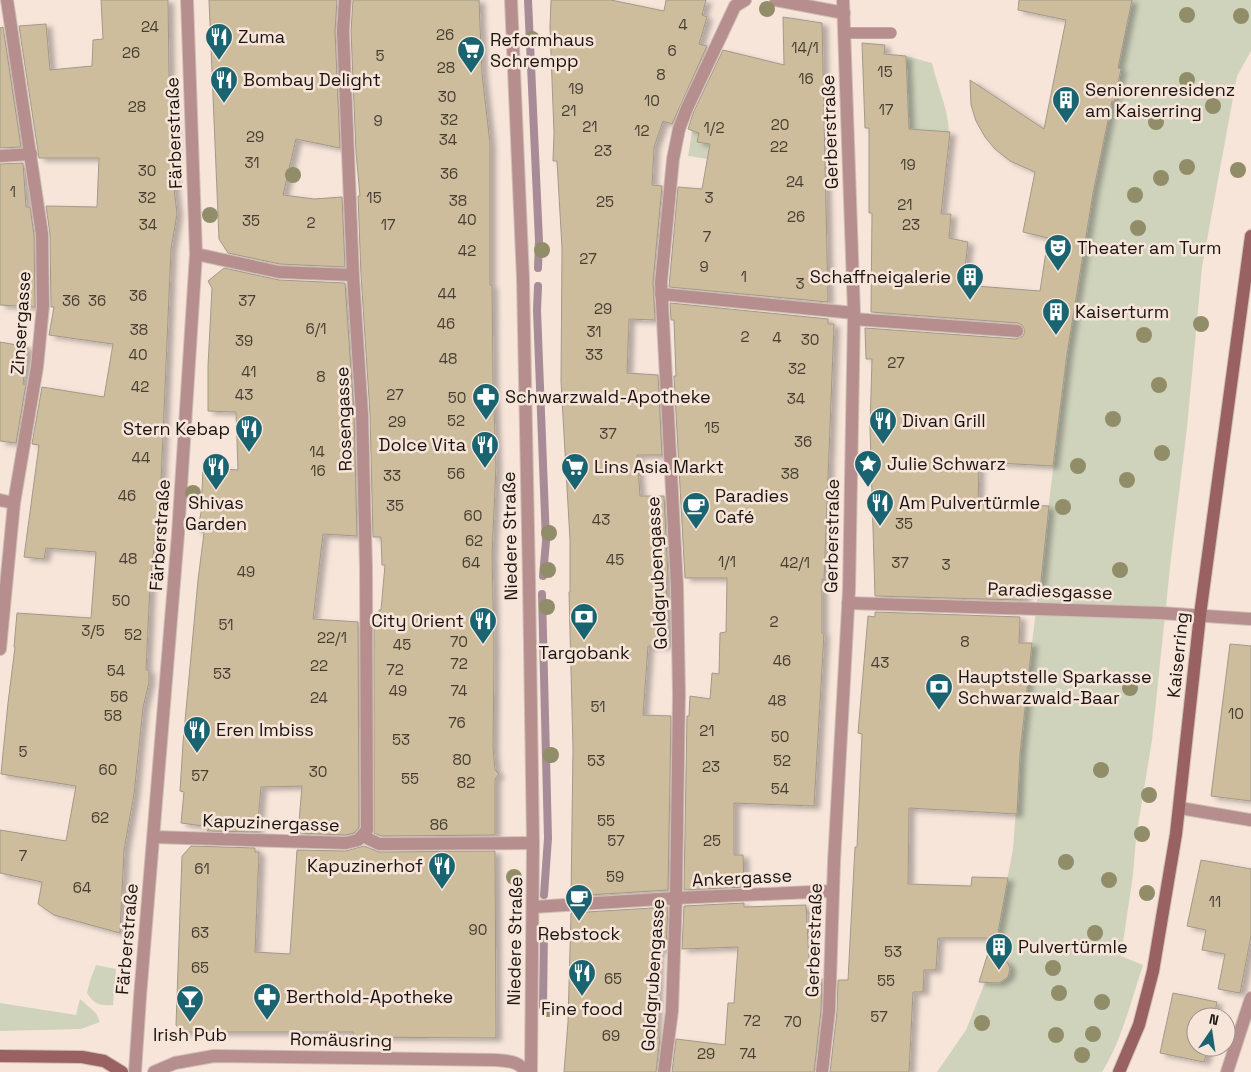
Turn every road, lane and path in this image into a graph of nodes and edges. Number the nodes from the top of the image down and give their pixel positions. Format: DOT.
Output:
graph roads {
  1 [pos="7,0"];
  2 [pos="186,0"];
  3 [pos="345,0"];
  4 [pos="511,0"];
  5 [pos="745,0"];
  6 [pos="776,0"];
  7 [pos="843,0"];
  8 [pos="844,13"];
  9 [pos="844,33"];
  10 [pos="891,34"];
  11 [pos="31,154"];
  12 [pos="0,156"];
  13 [pos="1251,236"];
  14 [pos="196,254"];
  15 [pos="354,275"];
  16 [pos="661,294"];
  17 [pos="854,316"];
  18 [pos="1017,331"];
  19 [pos="0,500"];
  20 [pos="14,503"];
  21 [pos="848,603"];
  22 [pos="1200,616"];
  23 [pos="1251,619"];
  24 [pos="0,649"];
  25 [pos="1180,808"];
  26 [pos="1251,820"];
  27 [pos="154,836"];
  28 [pos="363,836"];
  29 [pos="533,843"];
  30 [pos="832,891"];
  31 [pos="676,898"];
  32 [pos="533,907"];
  33 [pos="1251,998"];
  34 [pos="0,1056"];
  35 [pos="122,1072"];
  36 [pos="135,1072"];
  37 [pos="154,1072"];
  38 [pos="526,1072"];
  39 [pos="531,1072"];
  40 [pos="664,1072"];
  41 [pos="822,1072"];
  42 [pos="1119,1072"];
  43 [pos="1227,1072"];
  1 -- 11 [label="street, Zinsergasse"];
  2 -- 14 [label="street, Färberstraße"];
  3 -- 15 [label="street, Rosengasse"];
  4 -- 29 [label="street, Niedere Straße"];
  5 -- 16 [label="street, Goldgrubengasse"];
  6 -- 8 [label="street"];
  7 -- 8 [label="street, Gerberstraße"];
  8 -- 9 [label="street, Gerberstraße"];
  9 -- 10 [label="lane"];
  9 -- 17 [label="street, Gerberstraße"];
  11 -- 12 [label="street"];
  11 -- 20 [label="street, Zinsergasse"];
  13 -- 22 [label="main road, Kaiserring"];
  14 -- 15 [label="street"];
  14 -- 27 [label="street, Färberstraße"];
  15 -- 28 [label="street, Rosengasse"];
  16 -- 17 [label="street"];
  16 -- 31 [label="street, Goldgrubengasse"];
  17 -- 18 [label="street"];
  17 -- 21 [label="street, Gerberstraße"];
  19 -- 20 [label="street"];
  20 -- 24 [label="street, Zinsergasse"];
  21 -- 22 [label="street, Paradiesgasse"];
  21 -- 30 [label="street, Gerberstraße"];
  22 -- 23 [label="street, Paradiesgasse"];
  22 -- 25 [label="main road, Kaiserring"];
  25 -- 26 [label="street"];
  25 -- 42 [label="main road, Kaiserring"];
  27 -- 28 [label="street, Kapuzinergasse"];
  27 -- 36 [label="street, Färberstraße"];
  28 -- 29 [label="street, Kapuzinergasse"];
  29 -- 32 [label="street, Niedere Straße"];
  30 -- 31 [label="street, Ankergasse"];
  30 -- 41 [label="street, Gerberstraße"];
  31 -- 32 [label="street, Ankergasse"];
  31 -- 40 [label="street, Goldgrubengasse"];
  32 -- 39 [label="street, Niedere Straße"];
  33 -- 43 [label="street"];
  34 -- 35 [label="main road"];
  37 -- 38 [label="street, Romäusring"];
}
